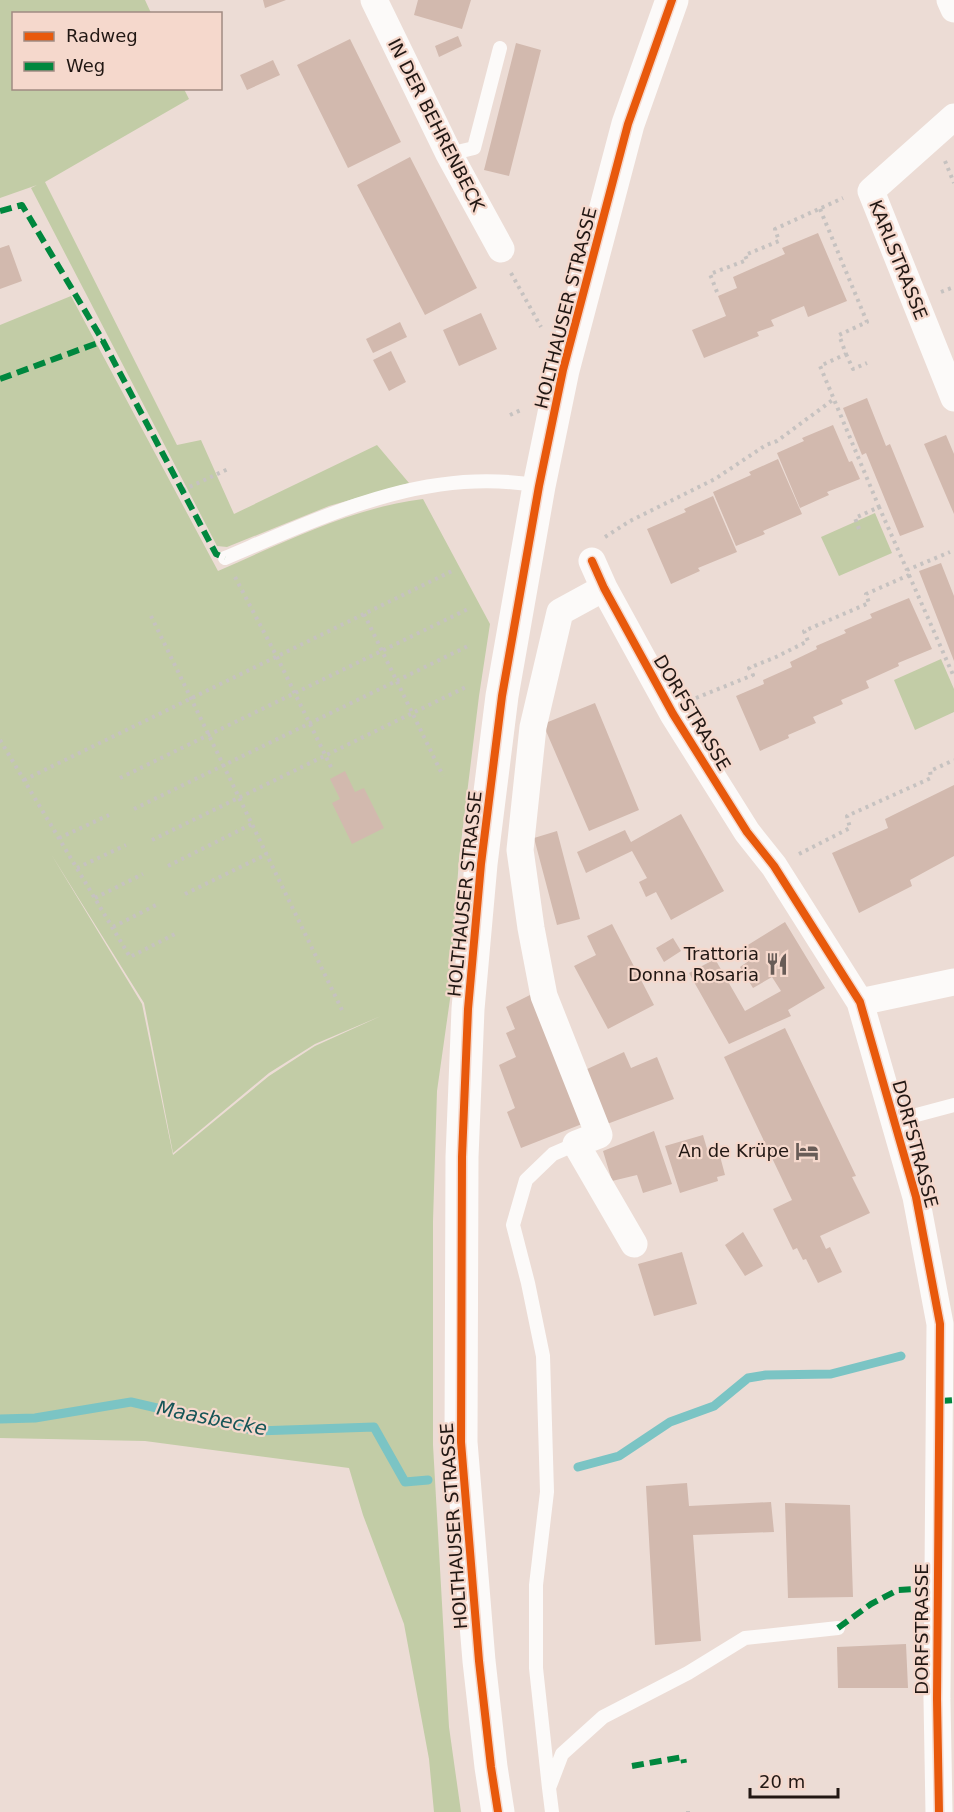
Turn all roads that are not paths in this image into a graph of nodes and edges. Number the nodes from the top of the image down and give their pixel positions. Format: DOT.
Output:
graph roads {
  1 [pos="374,0"];
  2 [pos="672,0"];
  3 [pos="950,0"];
  4 [pos="954,9"];
  5 [pos="500,48"];
  6 [pos="954,117"];
  7 [pos="449,154"];
  8 [pos="501,249"];
  9 [pos="954,398"];
  10 [pos="539,486"];
  11 [pos="225,558"];
  12 [pos="592,561"];
  13 [pos="604,588"];
  14 [pos="954,982"];
  15 [pos="860,1002"];
  16 [pos="954,1105"];
  17 [pos="894,1121"];
  18 [pos="576,1144"];
  19 [pos="634,1244"];
  20 [pos="947,1401"];
  21 [pos="838,1628"];
  22 [pos="549,1788"];
  23 [pos="498,1812"];
  24 [pos="552,1812"];
  25 [pos="939,1812"];
  1 -- 7 [label="street, IN DER BEHRENBECK"];
  2 -- 10 [label="street, HOLTHAUSER STRASSE"];
  3 -- 4 [label="street"];
  5 -- 7 [label="lane"];
  6 -- 9 [label="street, KARLSTRASSE"];
  7 -- 8 [label="street, IN DER BEHRENBECK"];
  10 -- 11 [label="lane"];
  10 -- 23 [label="street, HOLTHAUSER STRASSE"];
  12 -- 13 [label="street, DORFSTRASSE"];
  13 -- 15 [label="street, DORFSTRASSE"];
  13 -- 18 [label="street"];
  14 -- 15 [label="street"];
  15 -- 17 [label="street, DORFSTRASSE"];
  16 -- 17 [label="lane"];
  17 -- 20 [label="street, DORFSTRASSE"];
  18 -- 19 [label="street"];
  18 -- 22 [label="lane"];
  20 -- 25 [label="street, DORFSTRASSE"];
  21 -- 22 [label="lane"];
  22 -- 24 [label="lane"];
}
